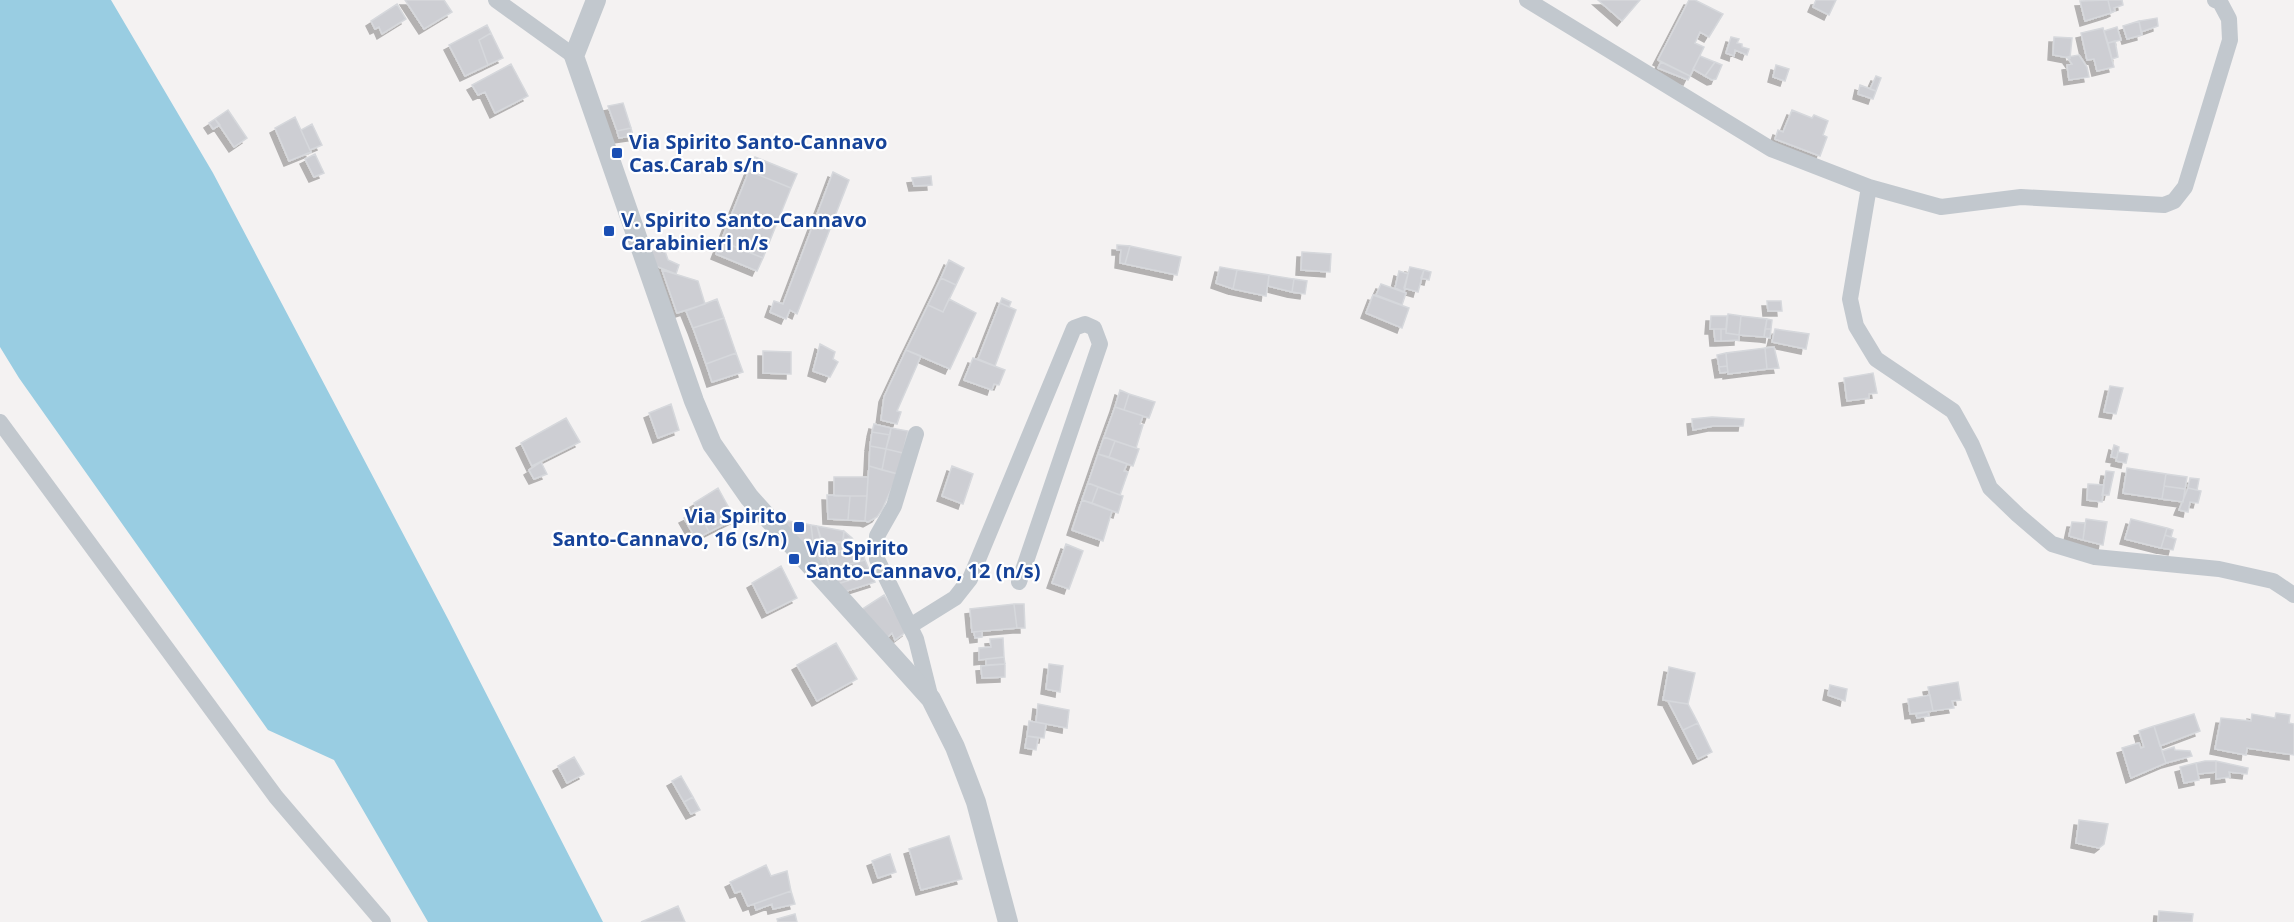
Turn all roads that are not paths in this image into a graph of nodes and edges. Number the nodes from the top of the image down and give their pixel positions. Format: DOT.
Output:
graph roads {
  1 [pos="496,0"];
  2 [pos="596,0"];
  3 [pos="1527,0"];
  4 [pos="2215,0"];
  5 [pos="574,56"];
  6 [pos="1869,187"];
  7 [pos="0,422"];
  8 [pos="916,434"];
  9 [pos="1019,582"];
  10 [pos="2294,595"];
  11 [pos="910,626"];
  12 [pos="931,699"];
  13 [pos="383,922"];
  14 [pos="1008,922"];
  1 -- 5 [label="street"];
  2 -- 5 [label="street"];
  3 -- 6 [label="street"];
  4 -- 6 [label="street"];
  5 -- 12 [label="street"];
  6 -- 10 [label="street"];
  7 -- 13 [label="street"];
  8 -- 11 [label="street"];
  9 -- 11 [label="street"];
  11 -- 12 [label="street"];
  12 -- 14 [label="street"];
}
